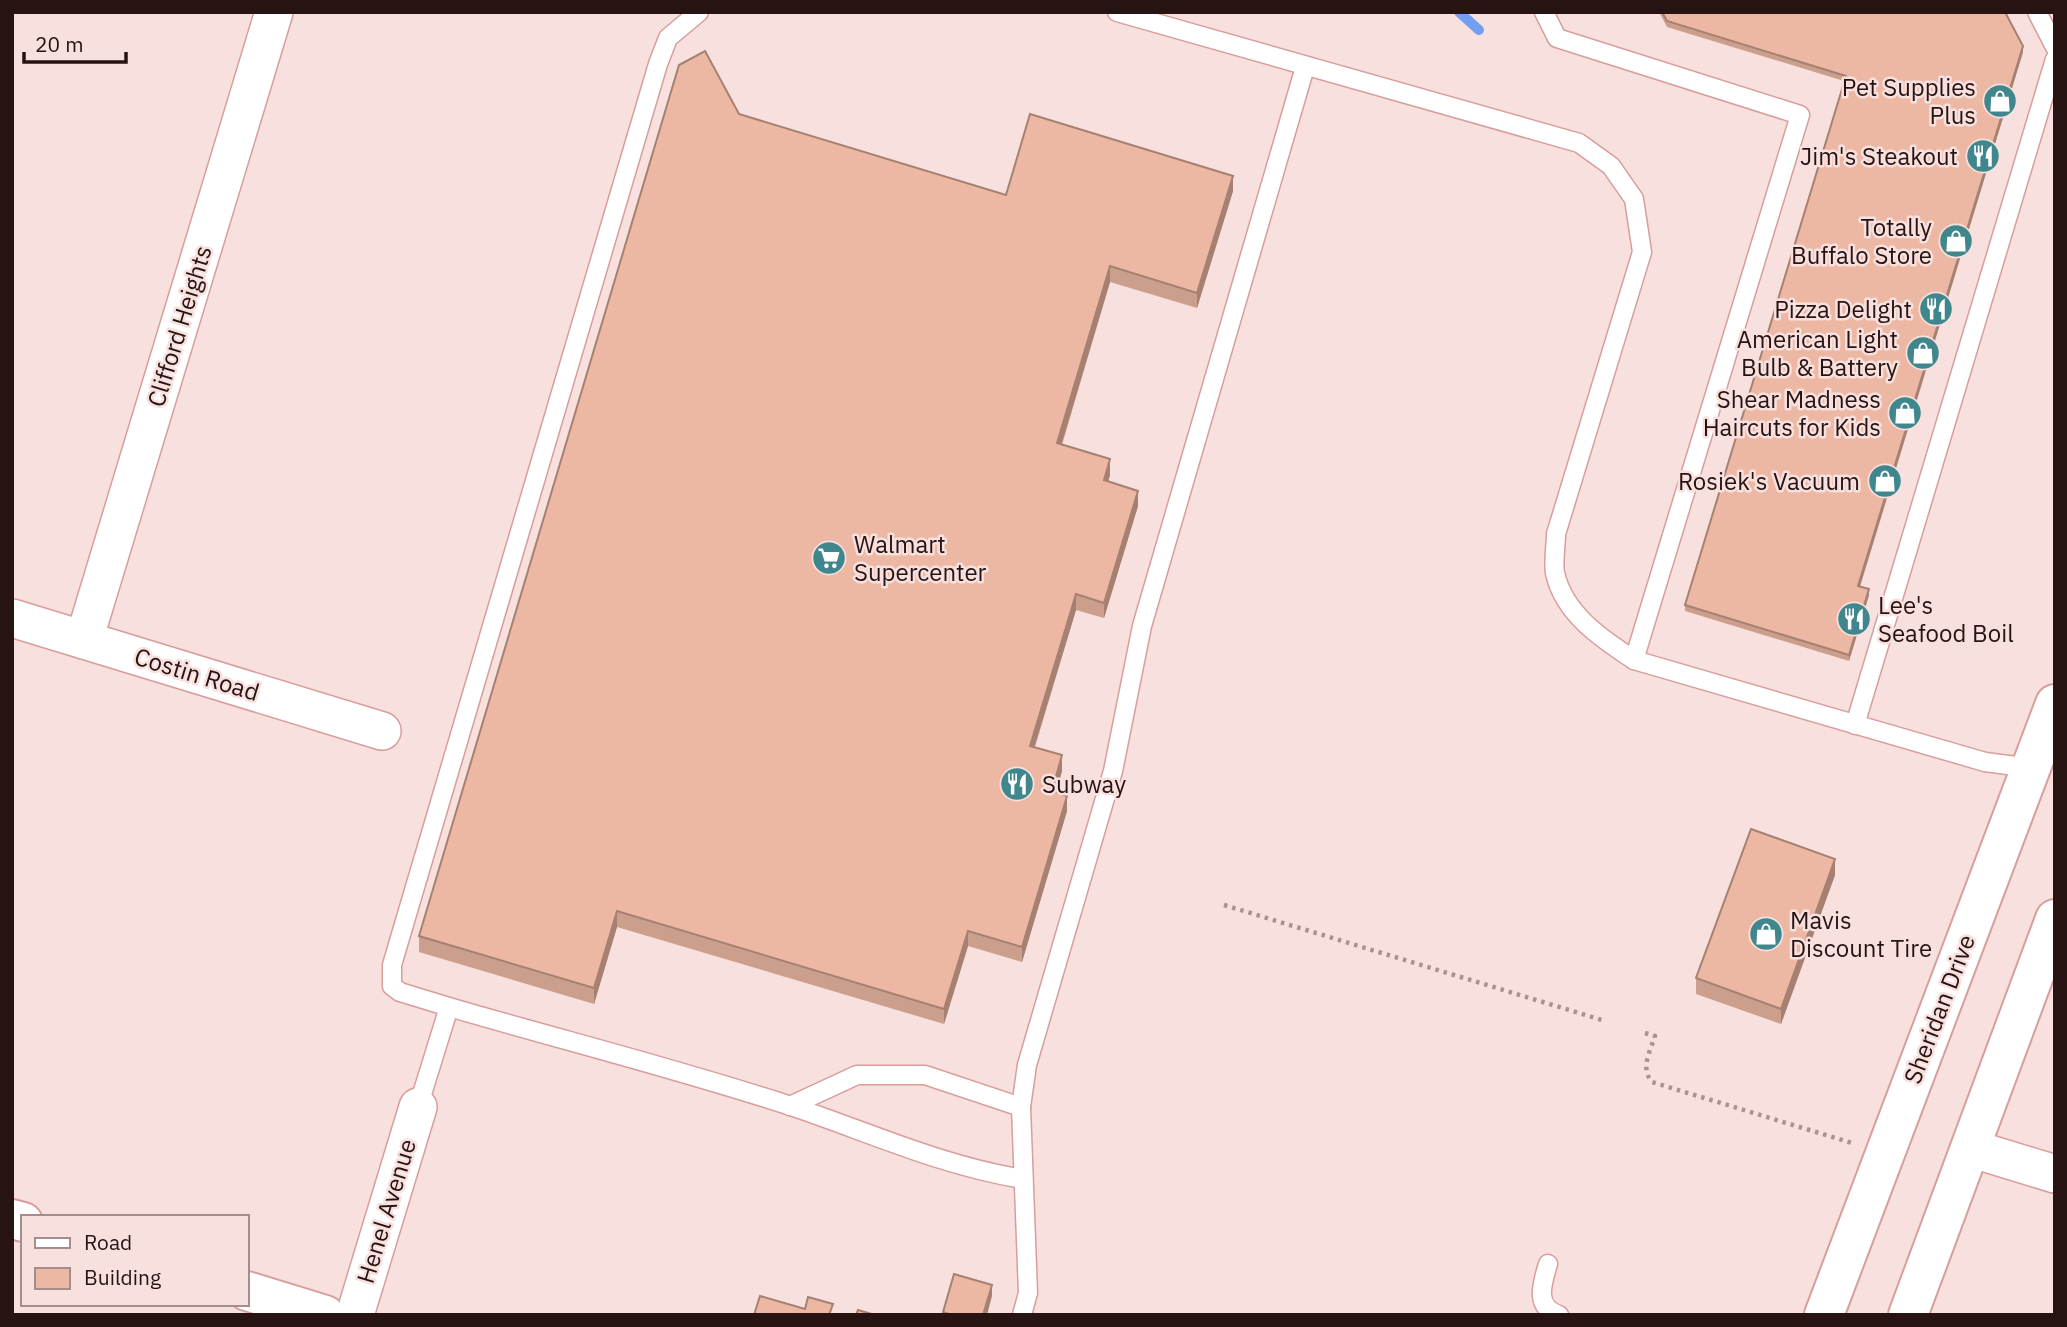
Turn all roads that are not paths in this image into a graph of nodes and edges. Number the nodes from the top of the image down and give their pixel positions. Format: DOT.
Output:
graph roads {
  1 [pos="274,12"];
  2 [pos="699,12"];
  3 [pos="1117,12"];
  4 [pos="1544,12"];
  5 [pos="2037,12"];
  6 [pos="2055,47"];
  7 [pos="2055,59"];
  8 [pos="1305,66"];
  9 [pos="12,618"];
  10 [pos="84,640"];
  11 [pos="1634,660"];
  12 [pos="2055,704"];
  13 [pos="1855,725"];
  14 [pos="382,731"];
  15 [pos="2043,769"];
  16 [pos="2055,919"];
  17 [pos="449,1007"];
  18 [pos="790,1106"];
  19 [pos="418,1107"];
  20 [pos="1021,1107"];
  21 [pos="1970,1147"];
  22 [pos="2055,1174"];
  23 [pos="1023,1180"];
  24 [pos="1548,1264"];
  25 [pos="248,1292"];
  26 [pos="325,1315"];
  27 [pos="355,1315"];
  28 [pos="1022,1315"];
  29 [pos="1559,1315"];
  30 [pos="1824,1315"];
  31 [pos="1908,1315"];
  1 -- 10 [label="street, Clifford Heights"];
  2 -- 17 [label="lane"];
  3 -- 8 [label="lane"];
  4 -- 11 [label="lane"];
  5 -- 6 [label="lane"];
  7 -- 13 [label="lane"];
  8 -- 11 [label="lane"];
  8 -- 20 [label="lane"];
  9 -- 10 [label="street, Costin Road"];
  10 -- 14 [label="street, Costin Road"];
  11 -- 13 [label="lane"];
  12 -- 15 [label="main road, Sheridan Drive"];
  13 -- 15 [label="lane"];
  15 -- 30 [label="main road, Sheridan Drive"];
  16 -- 21 [label="main road"];
  17 -- 18 [label="lane"];
  17 -- 19 [label="lane"];
  18 -- 20 [label="lane"];
  18 -- 23 [label="lane"];
  19 -- 27 [label="street, Henel Avenue"];
  20 -- 23 [label="lane"];
  21 -- 22 [label="street"];
  21 -- 31 [label="main road"];
  23 -- 28 [label="lane"];
  24 -- 29 [label="lane"];
  25 -- 26 [label="main road"];
}
